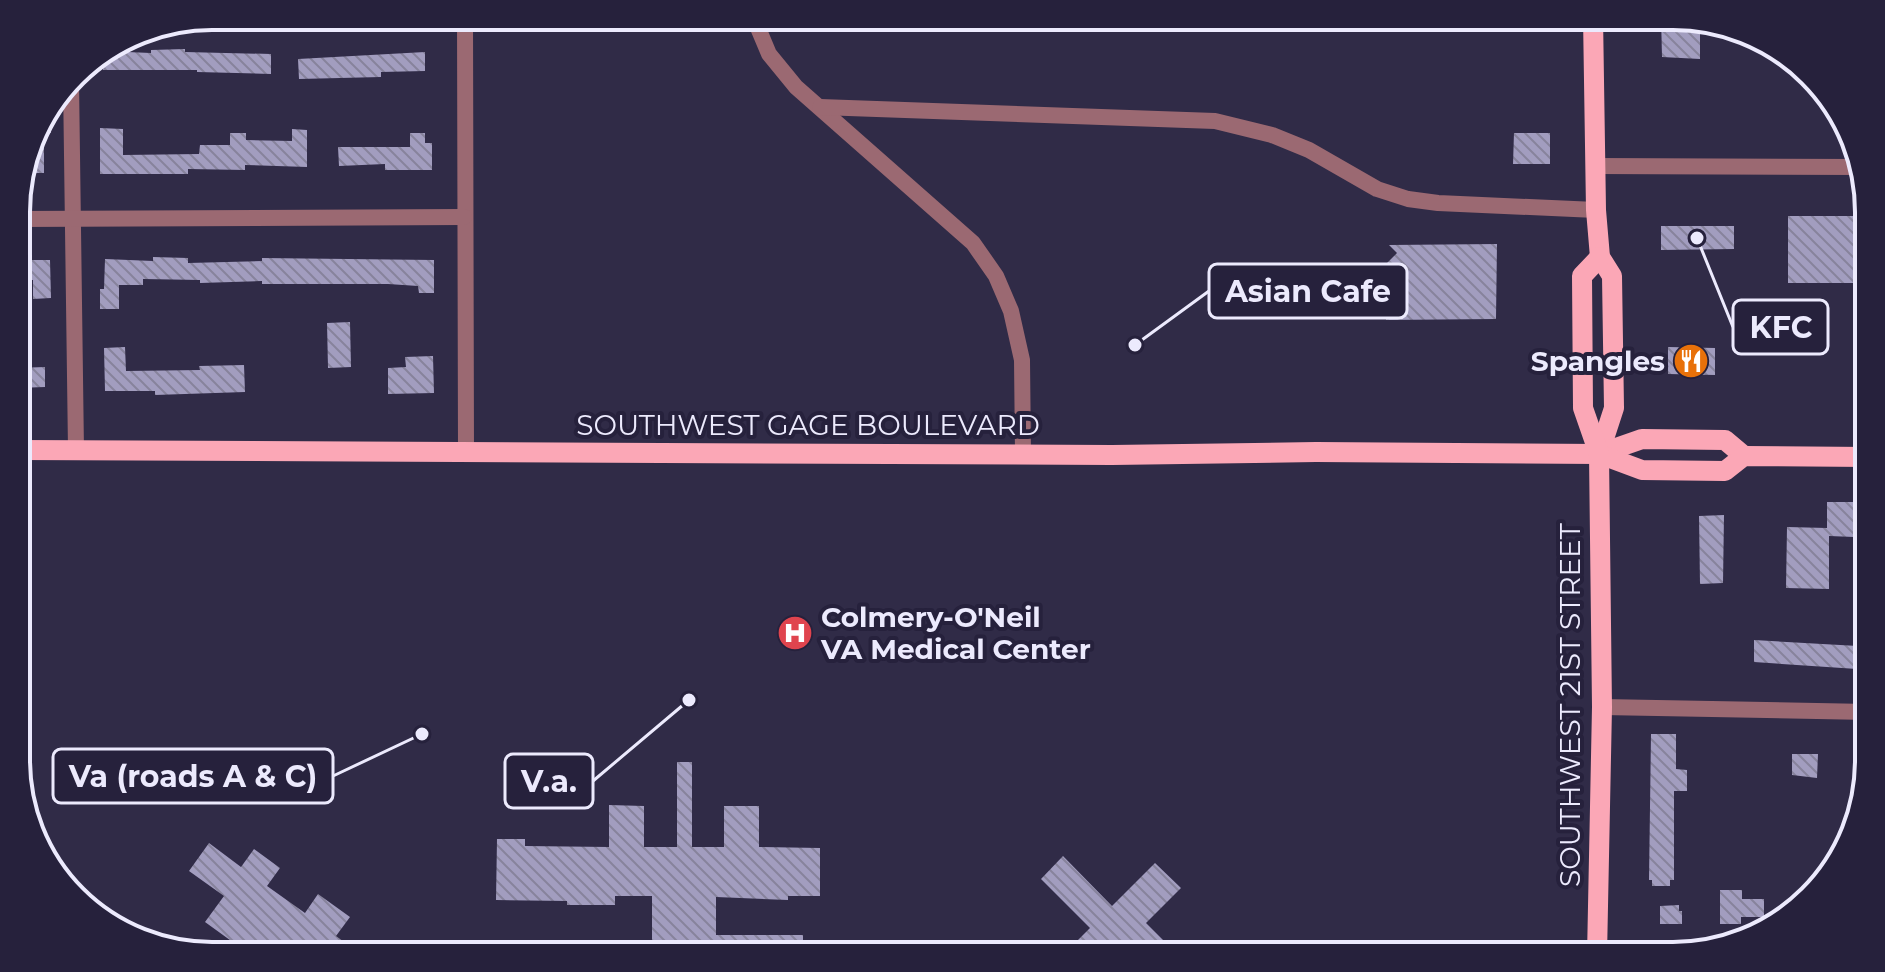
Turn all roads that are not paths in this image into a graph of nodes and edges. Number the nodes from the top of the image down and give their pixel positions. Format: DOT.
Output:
graph roads {
  1 [pos="465,30"];
  2 [pos="758,30"];
  3 [pos="1593,30"];
  4 [pos="71,97"];
  5 [pos="820,107"];
  6 [pos="1595,166"];
  7 [pos="1849,167"];
  8 [pos="1596,210"];
  9 [pos="464,217"];
  10 [pos="30,219"];
  11 [pos="72,219"];
  12 [pos="1600,257"];
  13 [pos="30,450"];
  14 [pos="76,450"];
  15 [pos="466,452"];
  16 [pos="1023,454"];
  17 [pos="1599,454"];
  18 [pos="1744,456"];
  19 [pos="1855,457"];
  20 [pos="1602,707"];
  21 [pos="1855,712"];
  22 [pos="1597,942"];
  1 -- 9 [label="street"];
  2 -- 5 [label="street"];
  3 -- 6 [label="main road, SOUTHWEST 21ST STREET"];
  4 -- 11 [label="street"];
  5 -- 8 [label="street"];
  5 -- 16 [label="street"];
  6 -- 7 [label="street"];
  6 -- 8 [label="main road, SOUTHWEST 21ST STREET"];
  8 -- 12 [label="main road, SOUTHWEST 21ST STREET"];
  9 -- 11 [label="street"];
  9 -- 15 [label="street"];
  10 -- 11 [label="street"];
  11 -- 14 [label="street"];
  12 -- 17 [label="main road, SOUTHWEST 21ST STREET"];
  12 -- 17 [label="main road, SOUTHWEST 21ST STREET"];
  13 -- 14 [label="main road, SOUTHWEST GAGE BOULEVARD"];
  14 -- 15 [label="main road, SOUTHWEST GAGE BOULEVARD"];
  15 -- 16 [label="main road, SOUTHWEST GAGE BOULEVARD"];
  16 -- 17 [label="main road, SOUTHWEST GAGE BOULEVARD"];
  17 -- 18 [label="main road, SOUTHWEST GAGE BOULEVARD"];
  17 -- 18 [label="main road, SOUTHWEST GAGE BOULEVARD"];
  17 -- 20 [label="main road, SOUTHWEST 21ST STREET"];
  18 -- 19 [label="main road, SOUTHWEST GAGE BOULEVARD"];
  20 -- 21 [label="street"];
  20 -- 22 [label="main road, SOUTHWEST 21ST STREET"];
}
